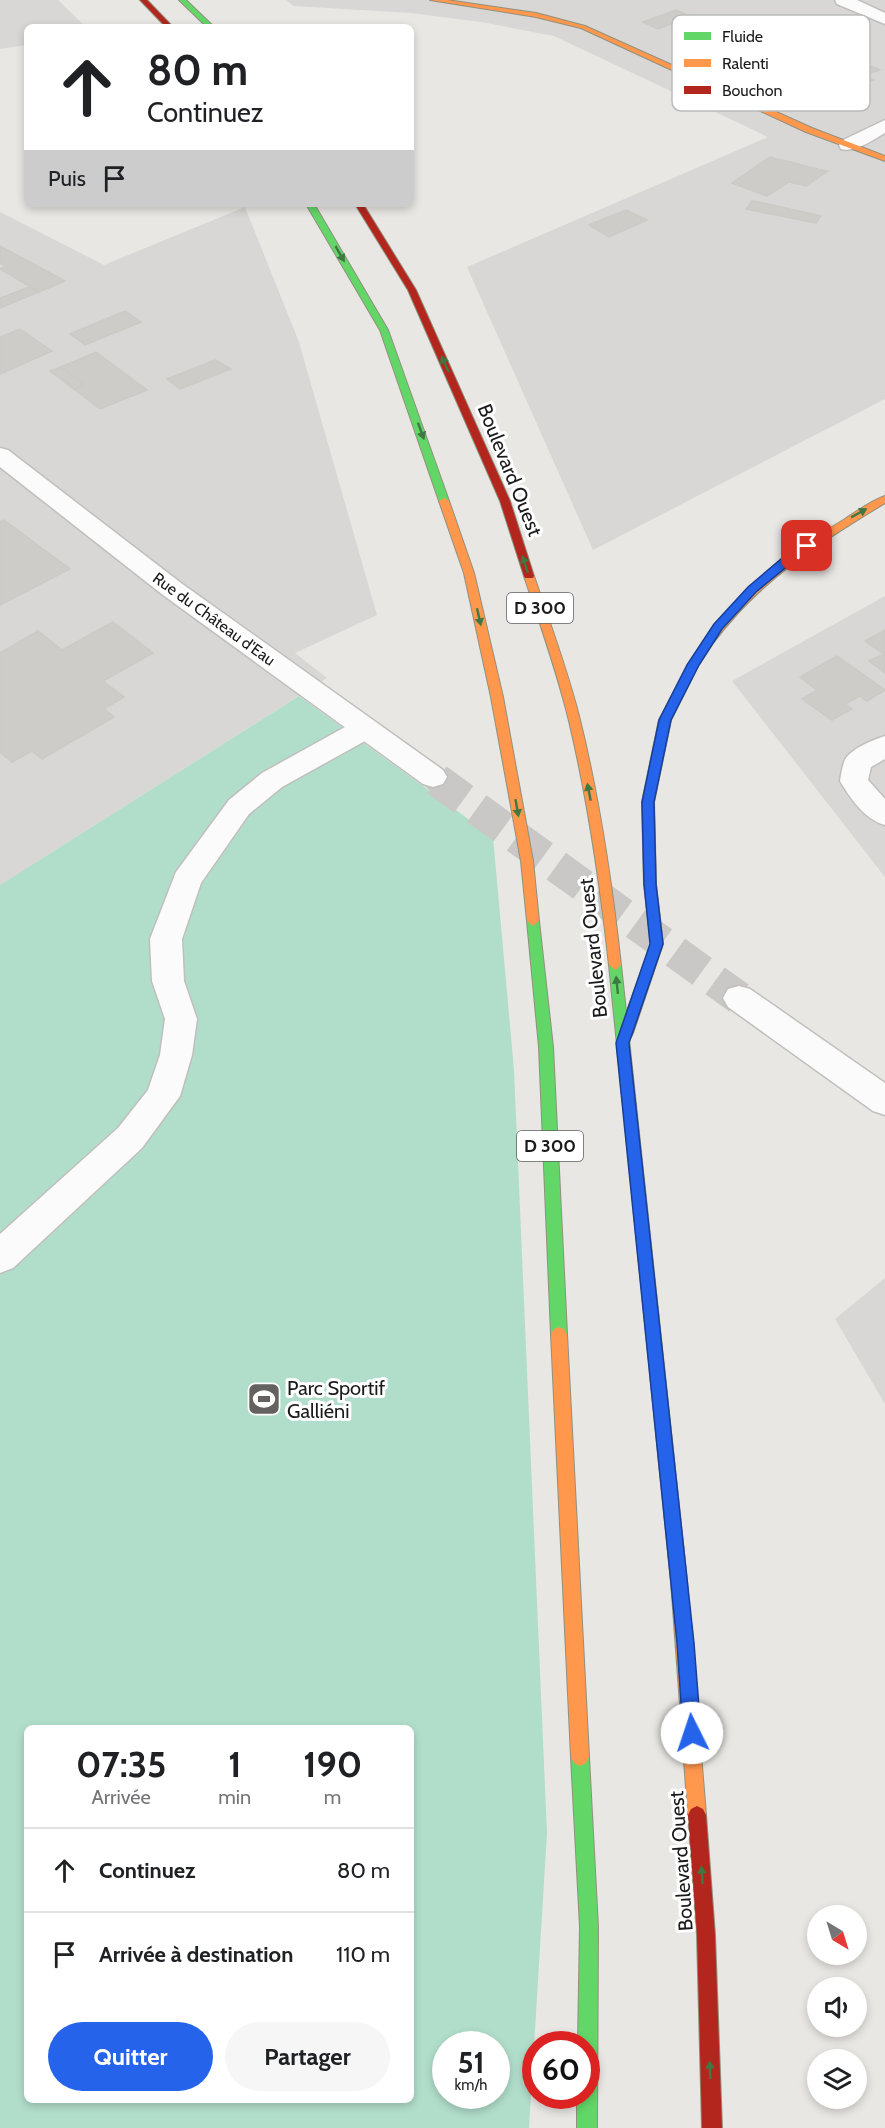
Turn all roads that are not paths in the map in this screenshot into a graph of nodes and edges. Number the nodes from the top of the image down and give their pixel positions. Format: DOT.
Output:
graph roads {
  1 [pos="143,0"];
  2 [pos="182,0"];
  3 [pos="433,0"];
  4 [pos="465,0"];
  5 [pos="843,0"];
  6 [pos="482,6"];
  7 [pos="885,19"];
  8 [pos="167,24"];
  9 [pos="208,24"];
  10 [pos="672,68"];
  11 [pos="767,111"];
  12 [pos="885,126"];
  13 [pos="848,145"];
  14 [pos="885,159"];
  15 [pos="312,207"];
  16 [pos="361,207"];
  17 [pos="0,455"];
  18 [pos="885,499"];
  19 [pos="364,729"];
  20 [pos="885,746"];
  21 [pos="433,777"];
  22 [pos="885,815"];
  23 [pos="739,998"];
  24 [pos="623,1043"];
  25 [pos="885,1101"];
  26 [pos="0,1257"];
  27 [pos="586,2128"];
  28 [pos="712,2128"];
  1 -- 8 [label="main road"];
  2 -- 9 [label="main road"];
  3 -- 6 [label="main road"];
  4 -- 6 [label="main road"];
  5 -- 7 [label="street"];
  6 -- 10 [label="main road"];
  11 -- 13 [label="main road"];
  12 -- 13 [label="street"];
  13 -- 14 [label="main road"];
  15 -- 27 [label="main road, D 300, one-way"];
  24 -- 16 [label="main road, Boulevard Ouest / D 300, one-way"];
  17 -- 19 [label="street, Rue du Château d'Eau"];
  24 -- 18 [label="main road, one-way"];
  19 -- 21 [label="street, Rue du Château d'Eau"];
  19 -- 26 [label="street"];
  20 -- 22 [label="street"];
  23 -- 25 [label="street"];
  28 -- 24 [label="main road, Boulevard Ouest / D 300, one-way"];
}
